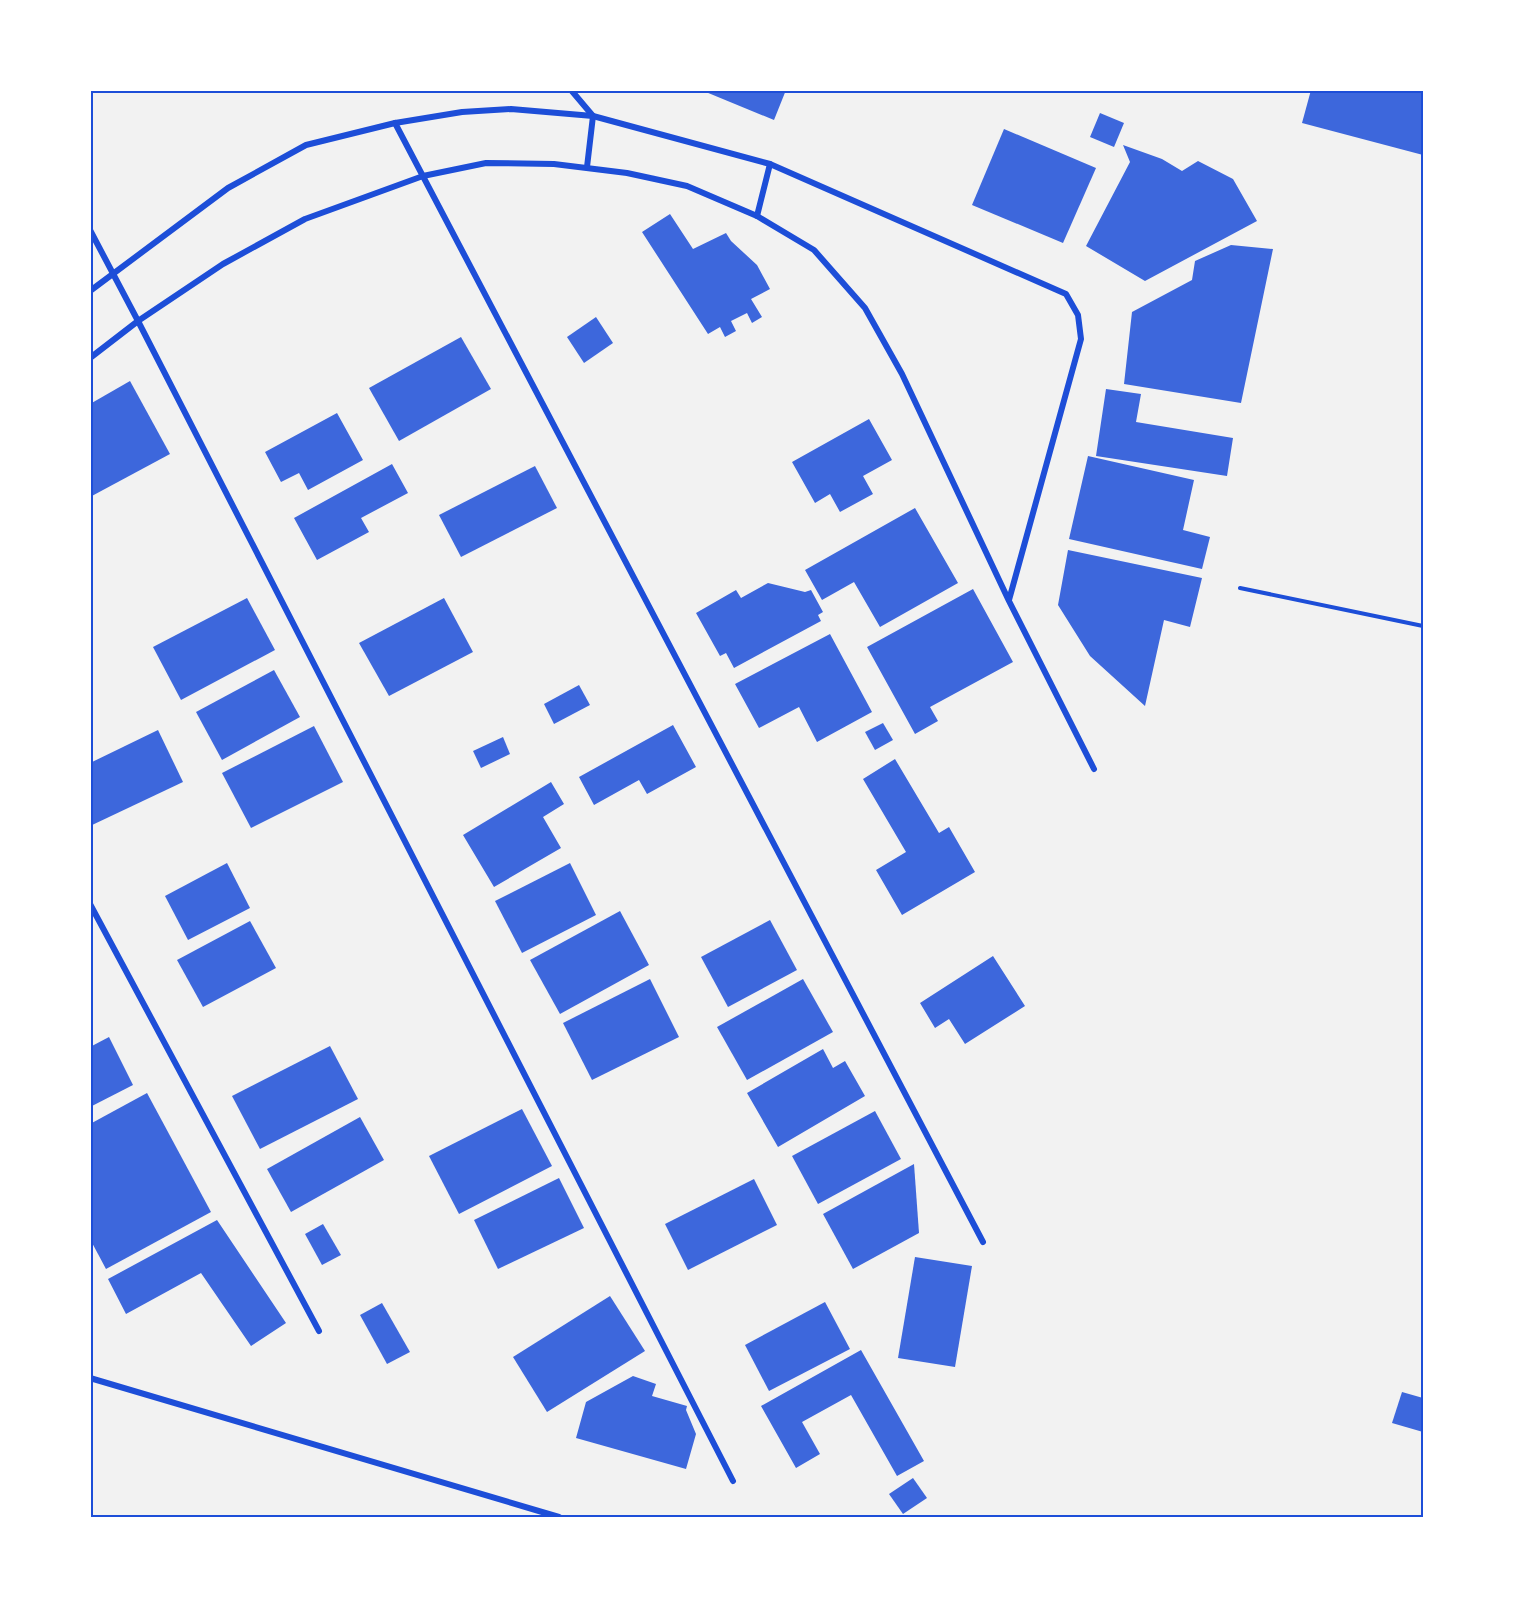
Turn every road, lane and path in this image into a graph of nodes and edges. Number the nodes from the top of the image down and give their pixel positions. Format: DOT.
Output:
graph roads {
  1 [pos="571,90"];
  2 [pos="593,116"];
  3 [pos="395,123"];
  4 [pos="770,164"];
  5 [pos="587,167"];
  6 [pos="423,176"];
  7 [pos="758,216"];
  8 [pos="90,230"];
  9 [pos="113,273"];
  10 [pos="90,291"];
  11 [pos="138,321"];
  12 [pos="90,358"];
  13 [pos="1240,588"];
  14 [pos="1009,601"];
  15 [pos="1423,626"];
  16 [pos="1094,769"];
  17 [pos="90,904"];
  18 [pos="983,1242"];
  19 [pos="319,1331"];
  20 [pos="90,1378"];
  21 [pos="733,1481"];
  22 [pos="559,1517"];
  1 -- 2 [label="street"];
  2 -- 3 [label="street"];
  2 -- 4 [label="street"];
  2 -- 5 [label="street"];
  3 -- 6 [label="street"];
  3 -- 9 [label="street"];
  4 -- 7 [label="street"];
  4 -- 14 [label="street"];
  5 -- 6 [label="street"];
  5 -- 7 [label="street"];
  6 -- 11 [label="street"];
  6 -- 18 [label="street"];
  7 -- 14 [label="street"];
  8 -- 9 [label="street"];
  9 -- 10 [label="street"];
  9 -- 11 [label="street"];
  11 -- 12 [label="street"];
  11 -- 21 [label="street"];
  13 -- 15 [label="path"];
  14 -- 16 [label="street"];
  17 -- 19 [label="street"];
  20 -- 22 [label="street"];
}
